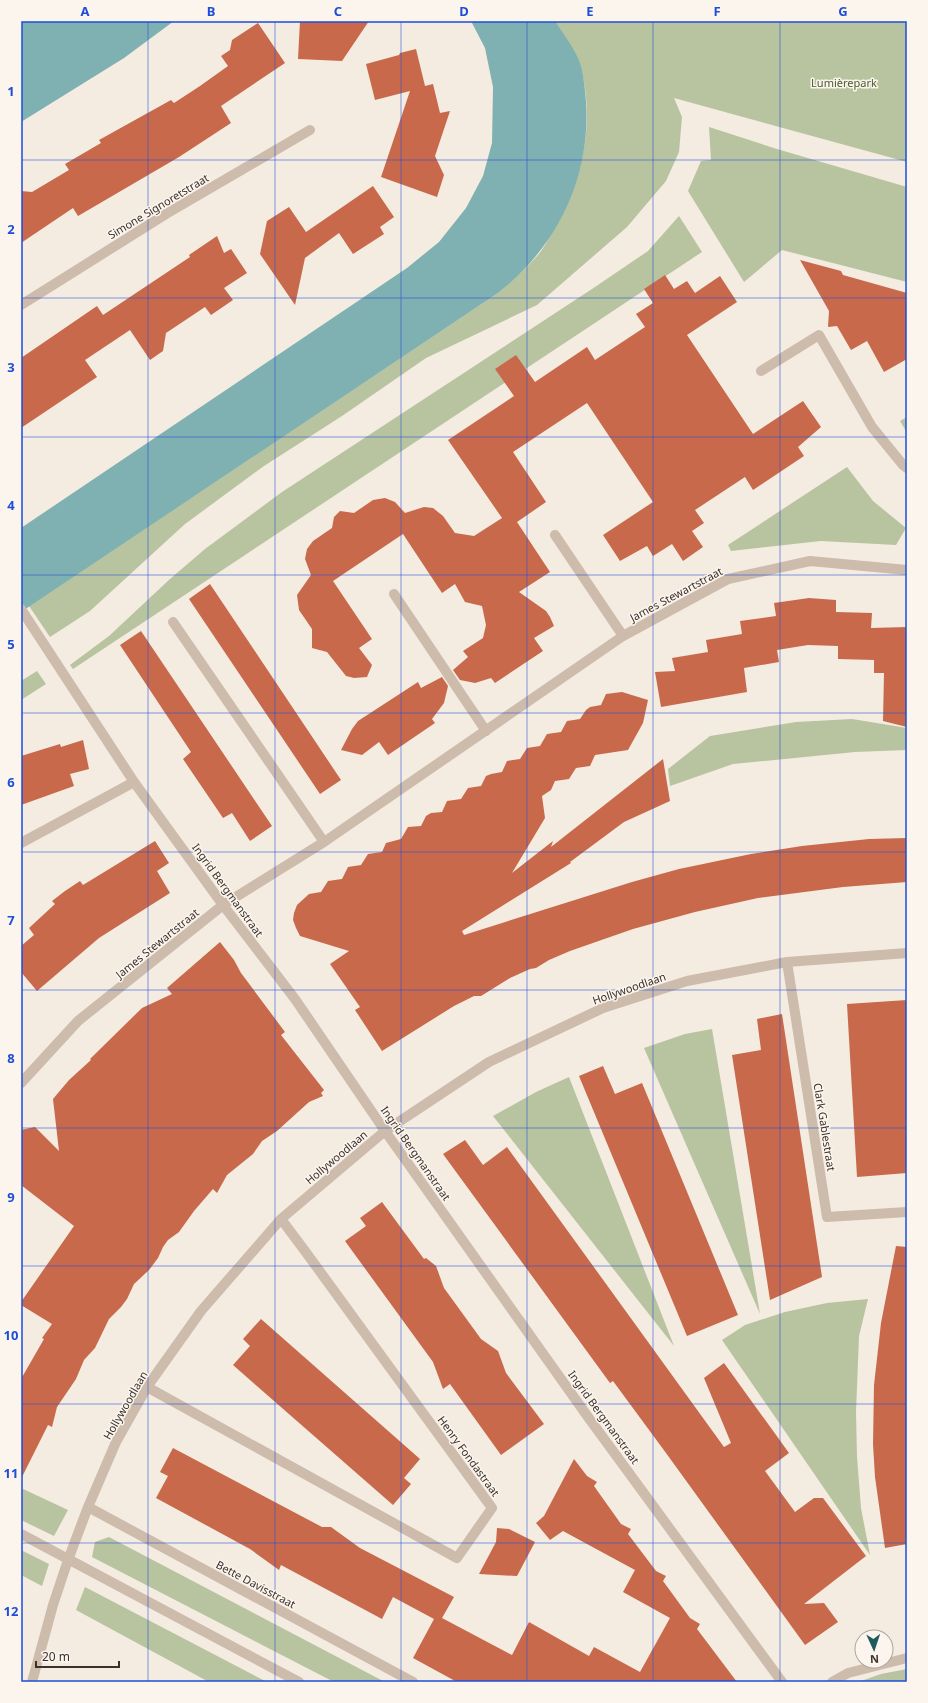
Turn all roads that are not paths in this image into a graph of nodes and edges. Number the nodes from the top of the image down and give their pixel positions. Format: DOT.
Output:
graph roads {
  1 [pos="310,130"];
  2 [pos="21,305"];
  3 [pos="761,371"];
  4 [pos="907,468"];
  5 [pos="555,535"];
  6 [pos="907,570"];
  7 [pos="394,594"];
  8 [pos="21,609"];
  9 [pos="173,622"];
  10 [pos="623,636"];
  11 [pos="486,732"];
  12 [pos="134,782"];
  13 [pos="324,842"];
  14 [pos="21,843"];
  15 [pos="224,905"];
  16 [pos="907,953"];
  17 [pos="787,962"];
  18 [pos="21,1084"];
  19 [pos="385,1131"];
  20 [pos="907,1212"];
  21 [pos="281,1219"];
  22 [pos="147,1387"];
  23 [pos="88,1508"];
  24 [pos="21,1534"];
  25 [pos="68,1560"];
  26 [pos="907,1658"];
  27 [pos="32,1682"];
  28 [pos="299,1682"];
  29 [pos="413,1682"];
  30 [pos="782,1682"];
  31 [pos="832,1682"];
  1 -- 2 [label="street, Simone Signoretstraat"];
  3 -- 4 [label="street"];
  5 -- 10 [label="street, James Stewartstraat"];
  6 -- 10 [label="street, James Stewartstraat"];
  7 -- 11 [label="street"];
  8 -- 12 [label="street, Ingrid Bergmanstraat"];
  9 -- 13 [label="street"];
  10 -- 11 [label="street, James Stewartstraat"];
  11 -- 13 [label="street, James Stewartstraat"];
  12 -- 14 [label="street"];
  12 -- 15 [label="street, Ingrid Bergmanstraat"];
  13 -- 15 [label="street, James Stewartstraat"];
  15 -- 18 [label="street, James Stewartstraat"];
  15 -- 19 [label="street, Ingrid Bergmanstraat"];
  16 -- 17 [label="street, Hollywoodlaan"];
  17 -- 19 [label="street, Hollywoodlaan"];
  17 -- 20 [label="street, Clark Gablestraat"];
  19 -- 21 [label="street, Hollywoodlaan"];
  19 -- 30 [label="street, Ingrid Bergmanstraat"];
  21 -- 22 [label="street, Hollywoodlaan"];
  21 -- 22 [label="street, Henry Fondastraat"];
  22 -- 23 [label="street, Hollywoodlaan"];
  23 -- 25 [label="street, Hollywoodlaan"];
  23 -- 29 [label="street, Bette Davisstraat"];
  24 -- 25 [label="street"];
  25 -- 27 [label="street, Hollywoodlaan"];
  25 -- 28 [label="street"];
  26 -- 31 [label="street"];
}
